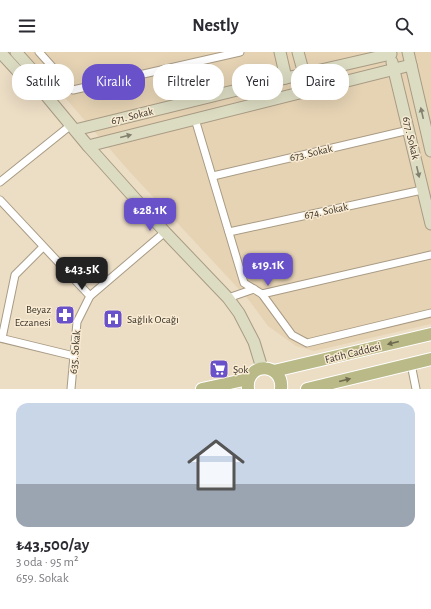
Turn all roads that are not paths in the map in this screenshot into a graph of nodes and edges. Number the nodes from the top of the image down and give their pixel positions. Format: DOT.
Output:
graph roads {
  1 [pos="0,52"];
  2 [pos="16,52"];
  3 [pos="39,52"];
  4 [pos="240,52"];
  5 [pos="280,52"];
  6 [pos="298,52"];
  7 [pos="408,52"];
  8 [pos="394,53"];
  9 [pos="27,64"];
  10 [pos="301,64"];
  11 [pos="347,64"];
  12 [pos="12,65"];
  13 [pos="411,65"];
  14 [pos="394,69"];
  15 [pos="291,77"];
  16 [pos="286,78"];
  17 [pos="50,100"];
  18 [pos="195,119"];
  19 [pos="73,128"];
  20 [pos="409,130"];
  21 [pos="88,146"];
  22 [pos="431,151"];
  23 [pos="213,176"];
  24 [pos="0,182"];
  25 [pos="422,190"];
  26 [pos="0,200"];
  27 [pos="431,224"];
  28 [pos="165,232"];
  29 [pos="229,232"];
  30 [pos="43,247"];
  31 [pos="431,255"];
  32 [pos="254,289"];
  33 [pos="262,294"];
  34 [pos="90,296"];
  35 [pos="228,298"];
  36 [pos="431,313"];
  37 [pos="431,334"];
  38 [pos="1,338"];
  39 [pos="74,356"];
  40 [pos="431,359"];
  41 [pos="411,364"];
  42 [pos="262,368"];
  43 [pos="274,372"];
  44 [pos="248,384"];
  45 [pos="71,389"];
  46 [pos="202,389"];
  47 [pos="281,389"];
  48 [pos="307,389"];
  49 [pos="416,389"];
  1 -- 12 [label="street"];
  2 -- 9 [label="street"];
  3 -- 4 [label="street"];
  5 -- 16 [label="street"];
  6 -- 10 [label="street"];
  7 -- 13 [label="street, 677. Sokak"];
  8 -- 11 [label="street, 671. Sokak"];
  8 -- 14 [label="street, 677. Sokak"];
  13 -- 14 [label="street, 671. Sokak"];
  22 -- 13 [label="street, 677. Sokak, one-way"];
  14 -- 18 [label="street, 671. Sokak"];
  14 -- 20 [label="street, 677. Sokak"];
  15 -- 16 [label="street, 671. Sokak"];
  16 -- 19 [label="street, 671. Sokak"];
  17 -- 19 [label="street"];
  21 -- 18 [label="street, 671. Sokak, one-way"];
  18 -- 23 [label="street"];
  19 -- 21 [label="street"];
  19 -- 24 [label="street"];
  20 -- 23 [label="street, 673. Sokak"];
  20 -- 25 [label="street, 677. Sokak, one-way"];
  21 -- 28 [label="street"];
  23 -- 29 [label="street"];
  25 -- 27 [label="street, 677. Sokak"];
  25 -- 29 [label="street, 674. Sokak"];
  26 -- 30 [label="street"];
  28 -- 34 [label="street, 635. Sokak"];
  28 -- 35 [label="street"];
  29 -- 32 [label="street"];
  30 -- 34 [label="street"];
  30 -- 38 [label="street"];
  31 -- 33 [label="street"];
  32 -- 33 [label="street"];
  32 -- 35 [label="street"];
  33 -- 36 [label="street"];
  34 -- 39 [label="street, 635. Sokak"];
  35 -- 42 [label="street"];
  37 -- 43 [label="main road, Fatih Caddesi, one-way"];
  38 -- 39 [label="street"];
  39 -- 45 [label="street, 635. Sokak"];
  40 -- 41 [label="main road"];
  48 -- 41 [label="main road, one-way"];
  41 -- 49 [label="street"];
  42 -- 43 [label="main road"];
  42 -- 44 [label="main road"];
  43 -- 47 [label="main road"];
  44 -- 46 [label="main road"];
}
